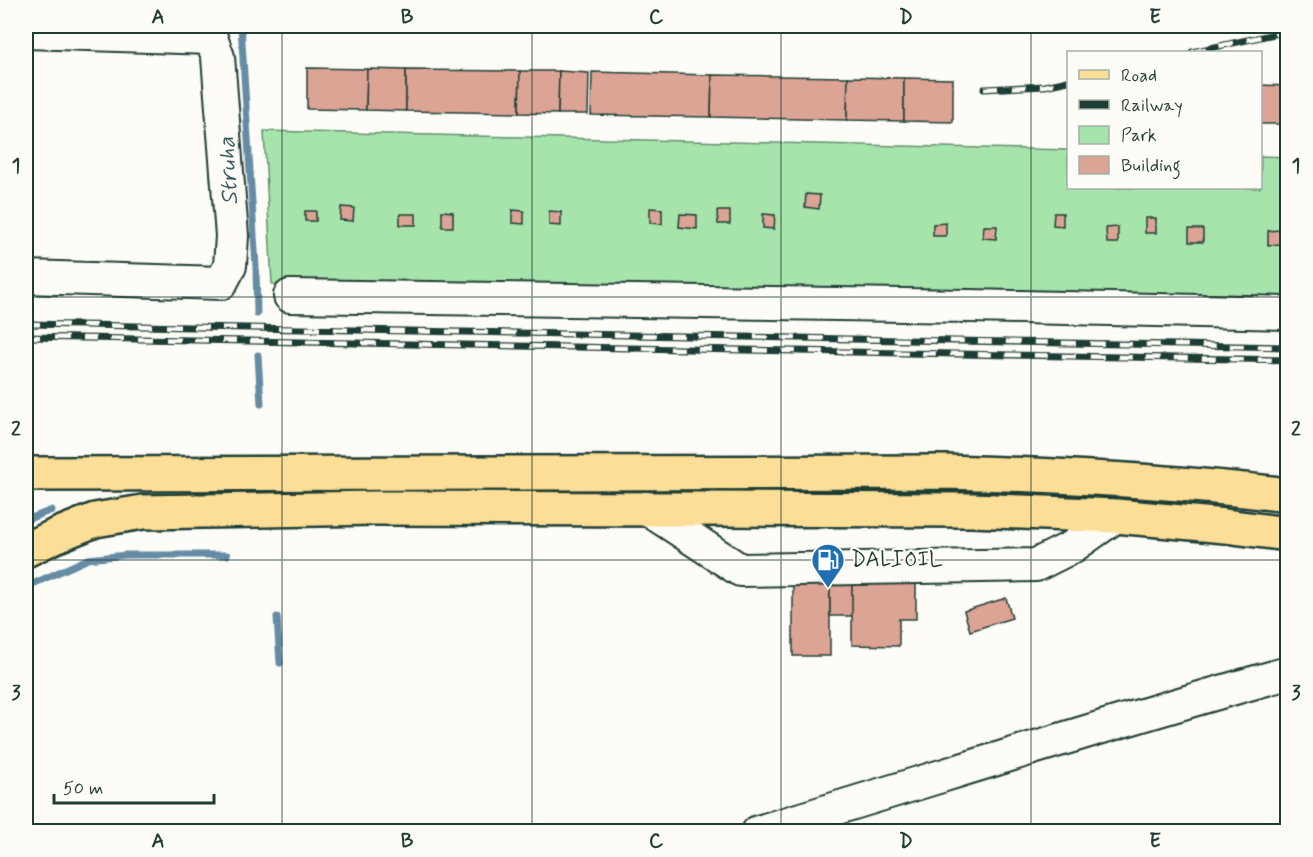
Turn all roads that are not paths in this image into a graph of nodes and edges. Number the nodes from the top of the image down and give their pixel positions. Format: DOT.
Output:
graph roads {
  1 [pos="26,32"];
  2 [pos="26,277"];
  3 [pos="290,296"];
  4 [pos="1287,313"];
  5 [pos="26,474"];
  6 [pos="1287,495"];
  7 [pos="646,508"];
  8 [pos="1116,516"];
  9 [pos="1287,534"];
  10 [pos="26,550"];
  11 [pos="1287,673"];
  12 [pos="758,831"];
  1 -- 2 [label="lane"];
  3 -- 4 [label="lane"];
  5 -- 6 [label="main road"];
  7 -- 8 [label="main road"];
  7 -- 8 [label="lane"];
  7 -- 10 [label="main road"];
  8 -- 9 [label="main road"];
  11 -- 12 [label="lane"];
}
